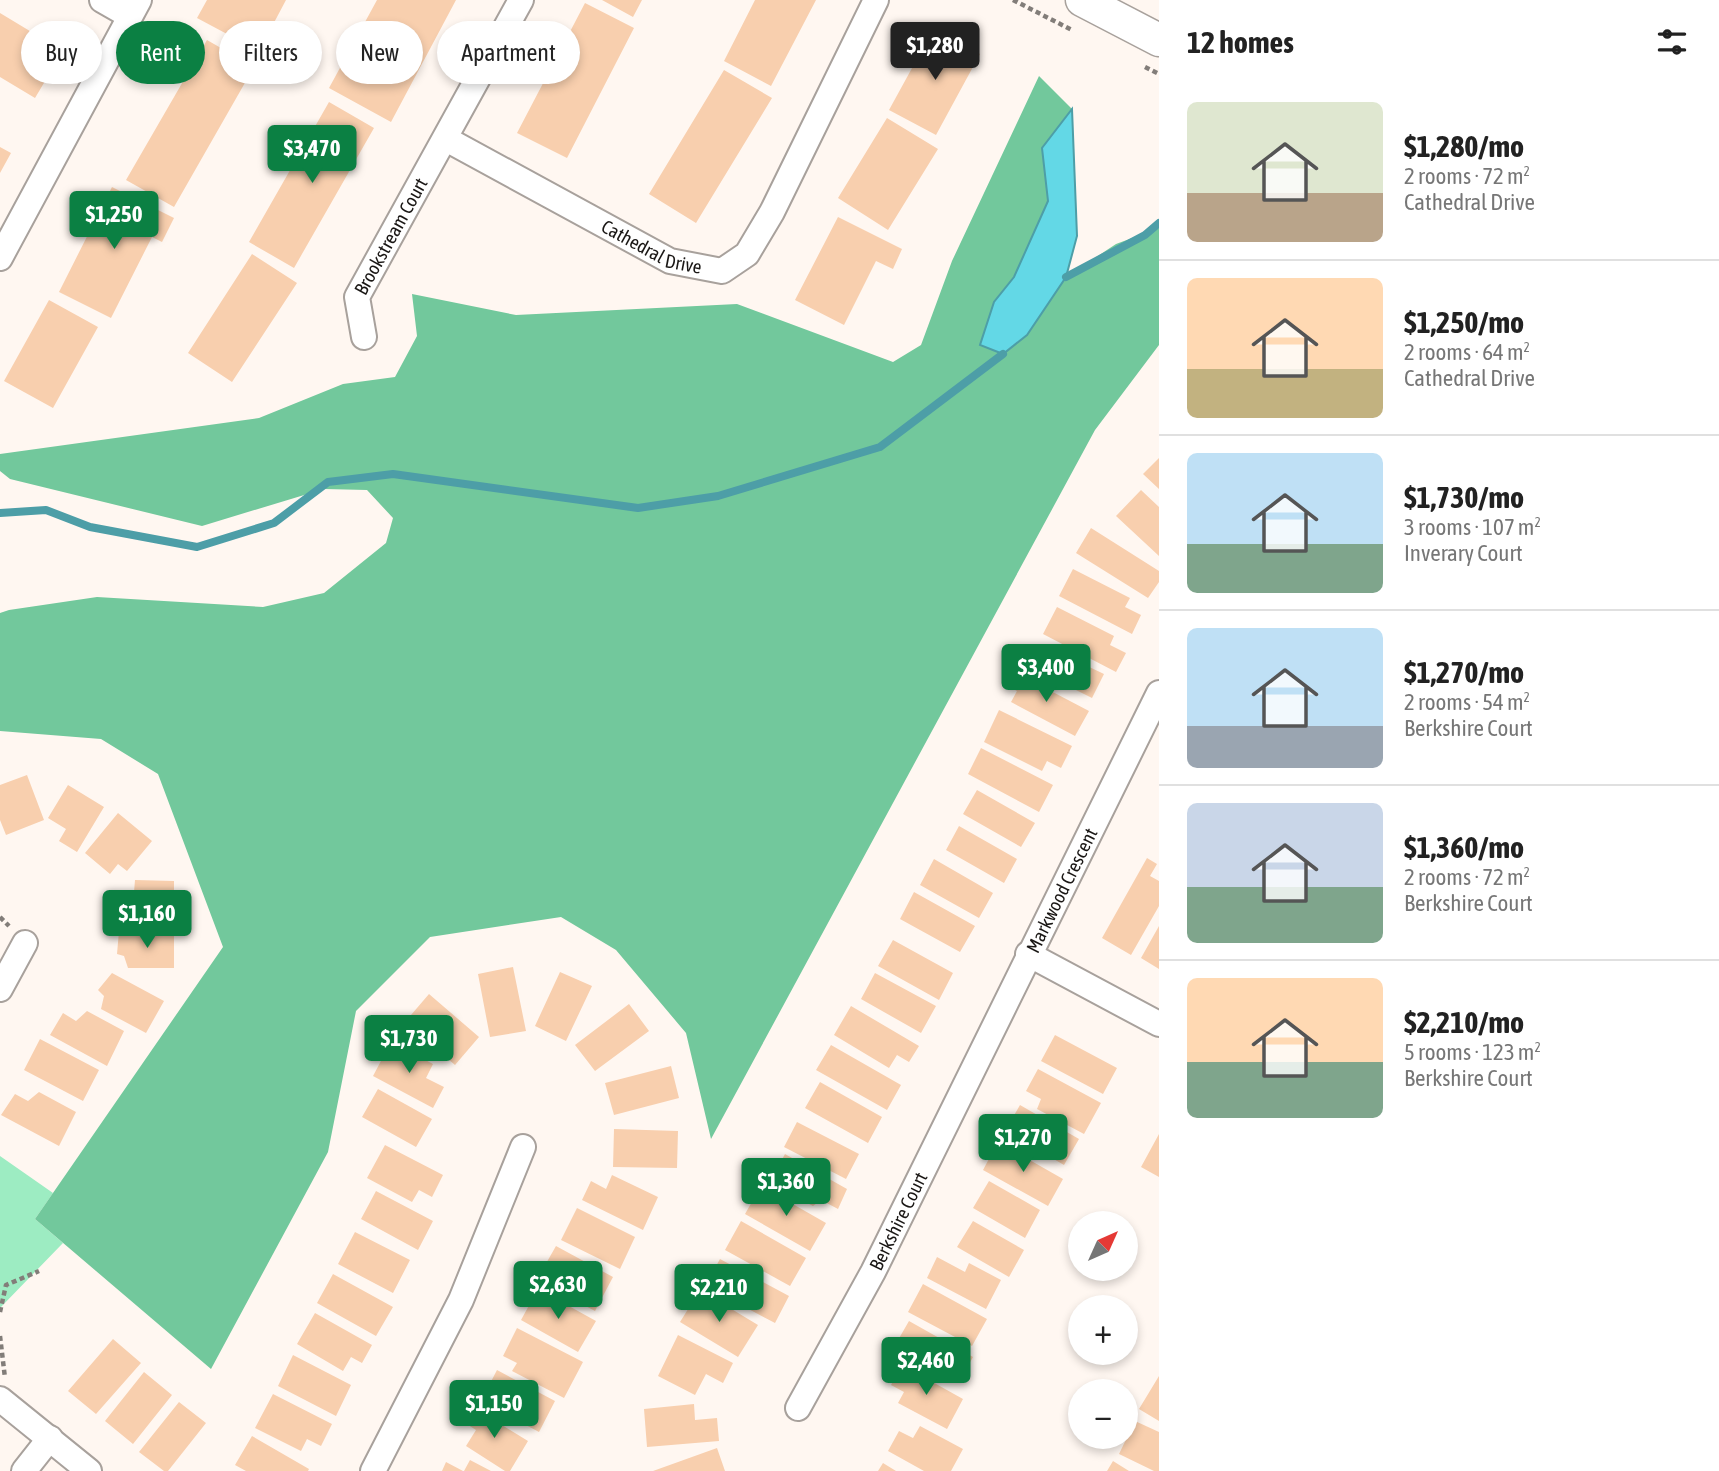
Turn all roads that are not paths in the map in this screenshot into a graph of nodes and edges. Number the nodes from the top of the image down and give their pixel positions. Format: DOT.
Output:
graph roads {
  1 [pos="102,0"];
  2 [pos="521,0"];
  3 [pos="876,0"];
  4 [pos="1082,0"];
  5 [pos="135,8"];
  6 [pos="1159,40"];
  7 [pos="446,139"];
  8 [pos="0,258"];
  9 [pos="364,337"];
  10 [pos="1159,693"];
  11 [pos="25,943"];
  12 [pos="1028,954"];
  13 [pos="0,989"];
  14 [pos="1159,1024"];
  15 [pos="523,1147"];
  16 [pos="5,1403"];
  17 [pos="798,1408"];
  18 [pos="50,1438"];
  19 [pos="24,1471"];
  20 [pos="89,1471"];
  21 [pos="373,1471"];
  1 -- 5 [label="street"];
  2 -- 7 [label="street"];
  3 -- 7 [label="street, Cathedral Drive"];
  4 -- 6 [label="main road"];
  5 -- 8 [label="street"];
  7 -- 9 [label="street, Brookstream Court"];
  10 -- 12 [label="street, Markwood Crescent"];
  11 -- 13 [label="street"];
  12 -- 14 [label="street, Markwood Crescent"];
  12 -- 17 [label="street, Berkshire Court"];
  15 -- 21 [label="street"];
  16 -- 18 [label="street"];
  18 -- 19 [label="street"];
  18 -- 20 [label="street"];
}
